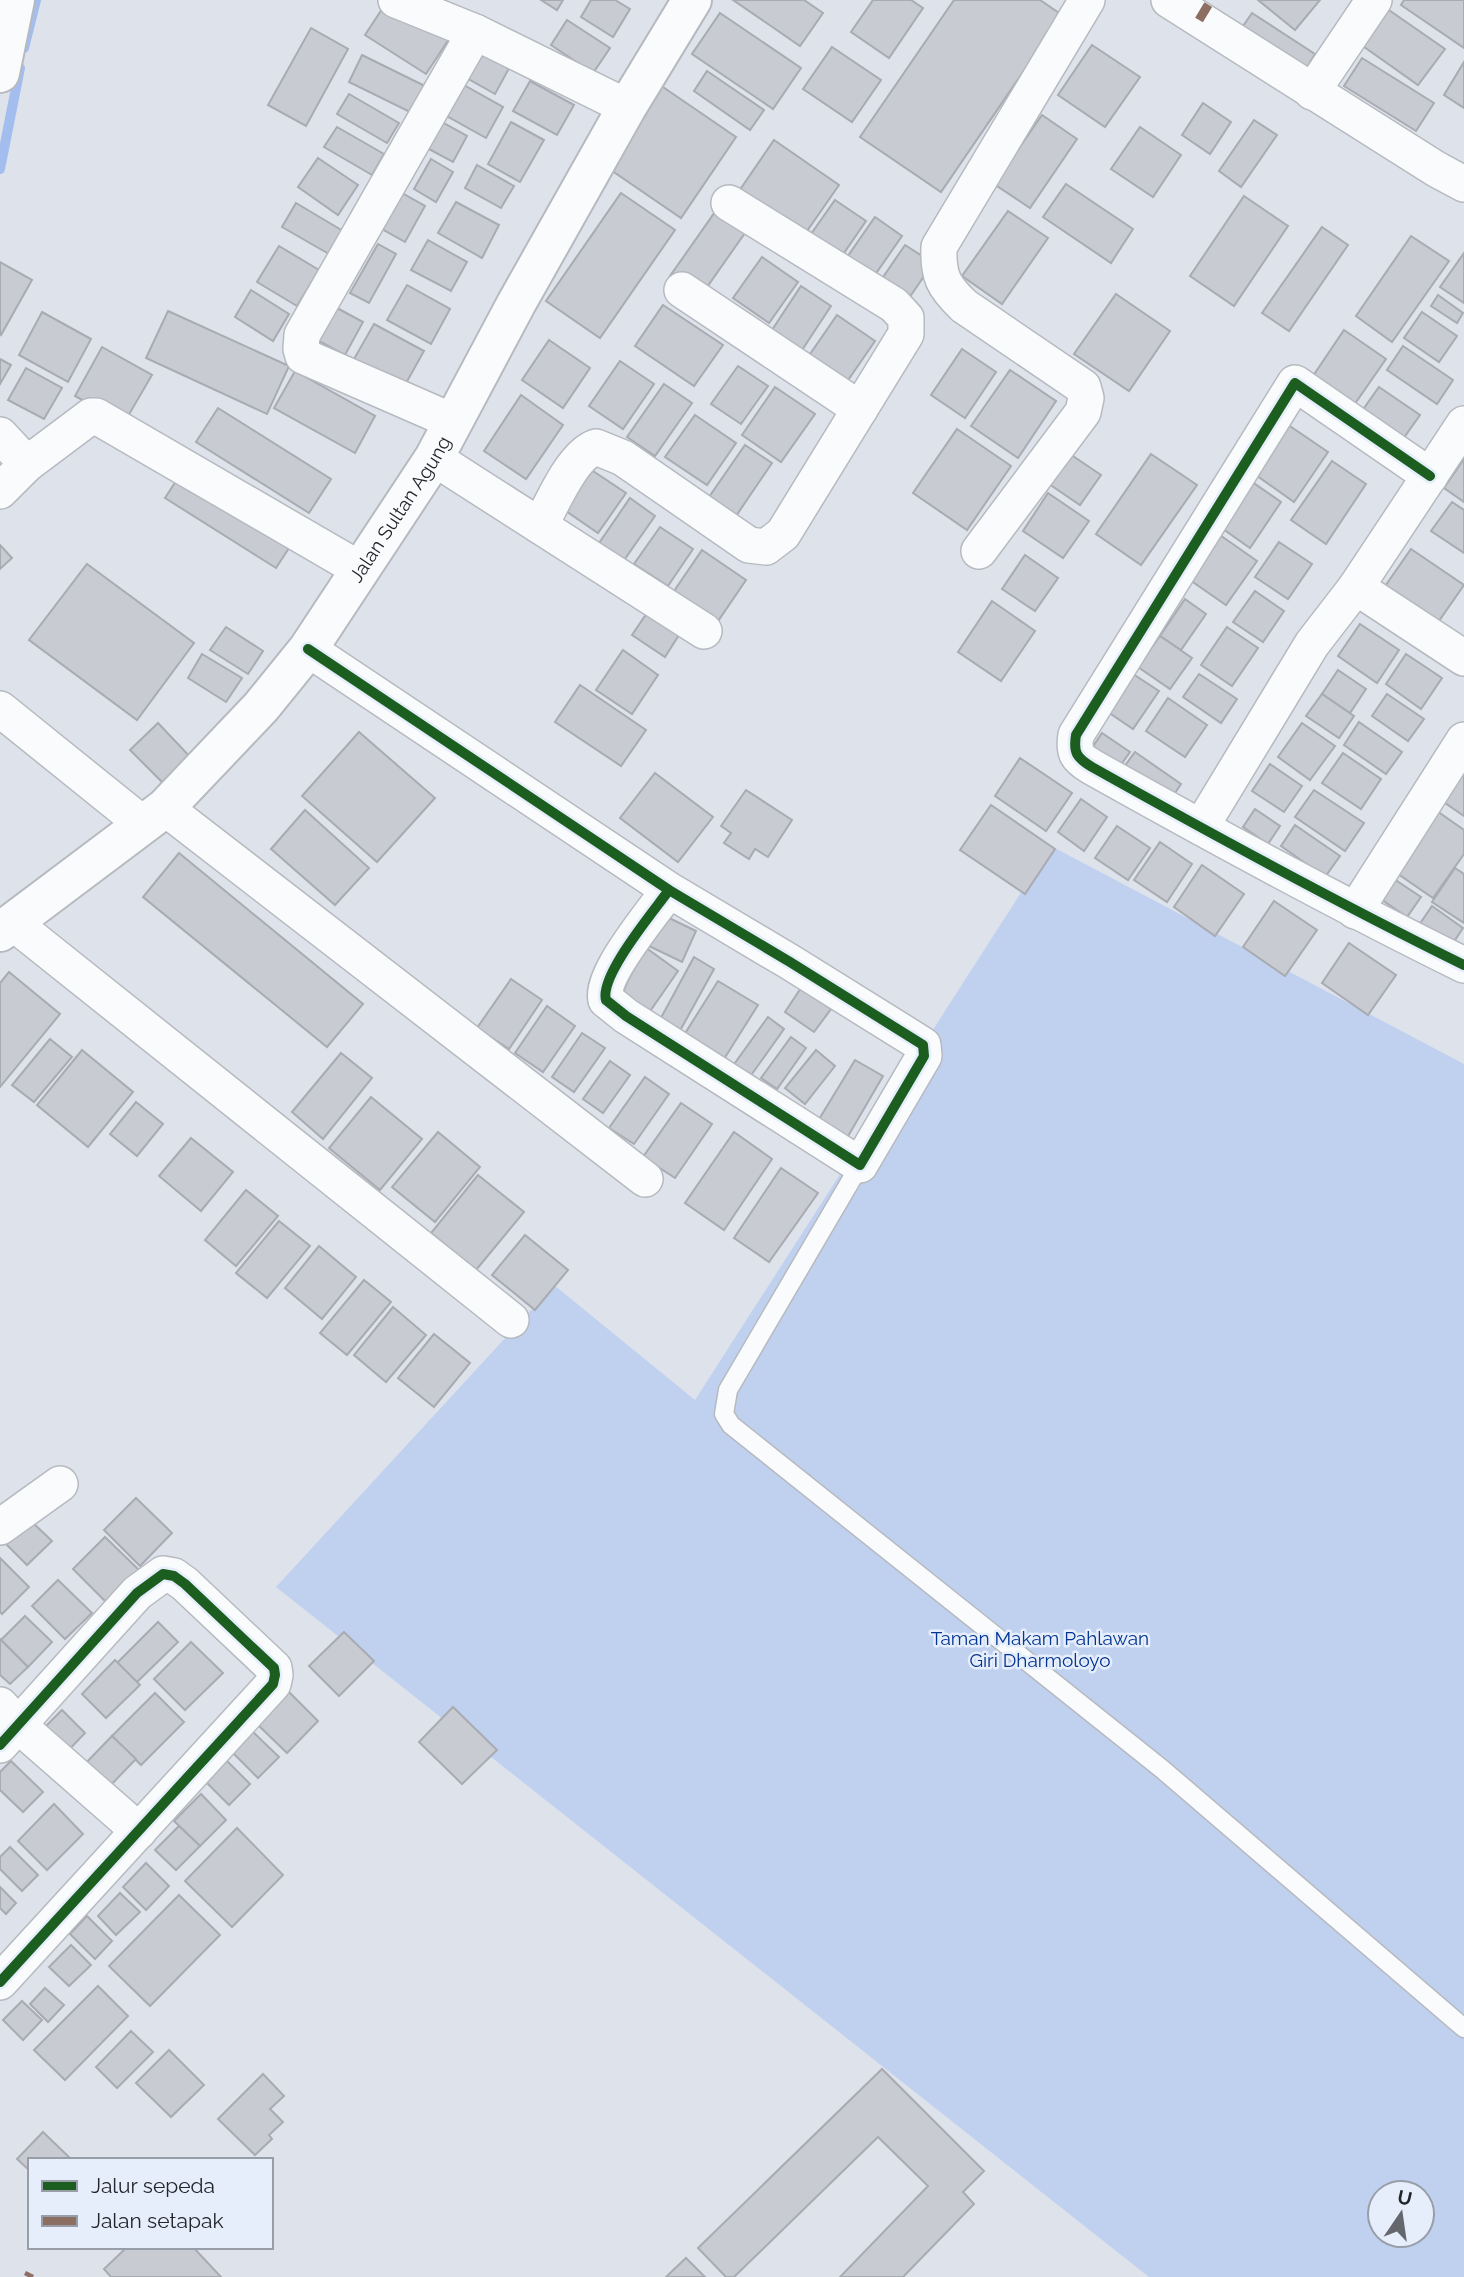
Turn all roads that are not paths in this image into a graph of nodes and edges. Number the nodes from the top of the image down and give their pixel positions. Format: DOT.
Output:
graph roads {
  1 [pos="15,0"];
  2 [pos="396,0"];
  3 [pos="692,0"];
  4 [pos="1087,0"];
  5 [pos="1168,0"];
  6 [pos="1374,0"];
  7 [pos="1205,10"];
  8 [pos="475,32"];
  9 [pos="0,73"];
  10 [pos="1312,92"];
  11 [pos="626,107"];
  12 [pos="1464,184"];
  13 [pos="729,203"];
  14 [pos="682,290"];
  15 [pos="860,409"];
  16 [pos="452,421"];
  17 [pos="1464,424"];
  18 [pos="0,435"];
  19 [pos="434,458"];
  20 [pos="27,464"];
  21 [pos="1430,476"];
  22 [pos="0,491"];
  23 [pos="540,526"];
  24 [pos="979,551"];
  25 [pos="361,570"];
  26 [pos="1356,587"];
  27 [pos="704,631"];
  28 [pos="308,649"];
  29 [pos="1464,658"];
  30 [pos="0,709"];
  31 [pos="1464,740"];
  32 [pos="155,816"];
  33 [pos="1201,828"];
  34 [pos="669,890"];
  35 [pos="1355,911"];
  36 [pos="6,927"];
  37 [pos="1464,965"];
  38 [pos="860,1165"];
  39 [pos="645,1179"];
  40 [pos="510,1320"];
  41 [pos="60,1484"];
  42 [pos="0,1527"];
  43 [pos="6,1725"];
  44 [pos="139,1831"];
  45 [pos="0,1982"];
  46 [pos="1464,2028"];
  1 -- 9 [label="main road"];
  2 -- 8 [label="street"];
  3 -- 11 [label="main road, Jalan Sultan Agung"];
  4 -- 24 [label="street"];
  5 -- 7 [label="street"];
  6 -- 10 [label="street"];
  7 -- 10 [label="street"];
  8 -- 11 [label="street"];
  8 -- 16 [label="street"];
  10 -- 12 [label="street"];
  11 -- 16 [label="main road, Jalan Sultan Agung"];
  13 -- 15 [label="street"];
  14 -- 15 [label="street"];
  15 -- 23 [label="street"];
  16 -- 19 [label="main road, Jalan Sultan Agung"];
  17 -- 21 [label="street"];
  18 -- 20 [label="street"];
  19 -- 23 [label="street"];
  19 -- 25 [label="main road, Jalan Sultan Agung"];
  20 -- 22 [label="street"];
  20 -- 25 [label="street"];
  21 -- 26 [label="street"];
  21 -- 33 [label="street"];
  23 -- 27 [label="street"];
  25 -- 28 [label="main road, Jalan Sultan Agung"];
  26 -- 29 [label="street"];
  26 -- 33 [label="street"];
  28 -- 32 [label="main road, Jalan Sultan Agung"];
  28 -- 34 [label="street"];
  30 -- 32 [label="street"];
  31 -- 35 [label="street"];
  32 -- 36 [label="main road, Jalan Sultan Agung"];
  32 -- 39 [label="street"];
  33 -- 35 [label="street"];
  34 -- 38 [label="street"];
  34 -- 38 [label="street"];
  35 -- 37 [label="street"];
  36 -- 40 [label="street"];
  38 -- 46 [label="lane"];
  41 -- 42 [label="street"];
  43 -- 44 [label="street"];
  43 -- 44 [label="street"];
  44 -- 45 [label="street"];
}
